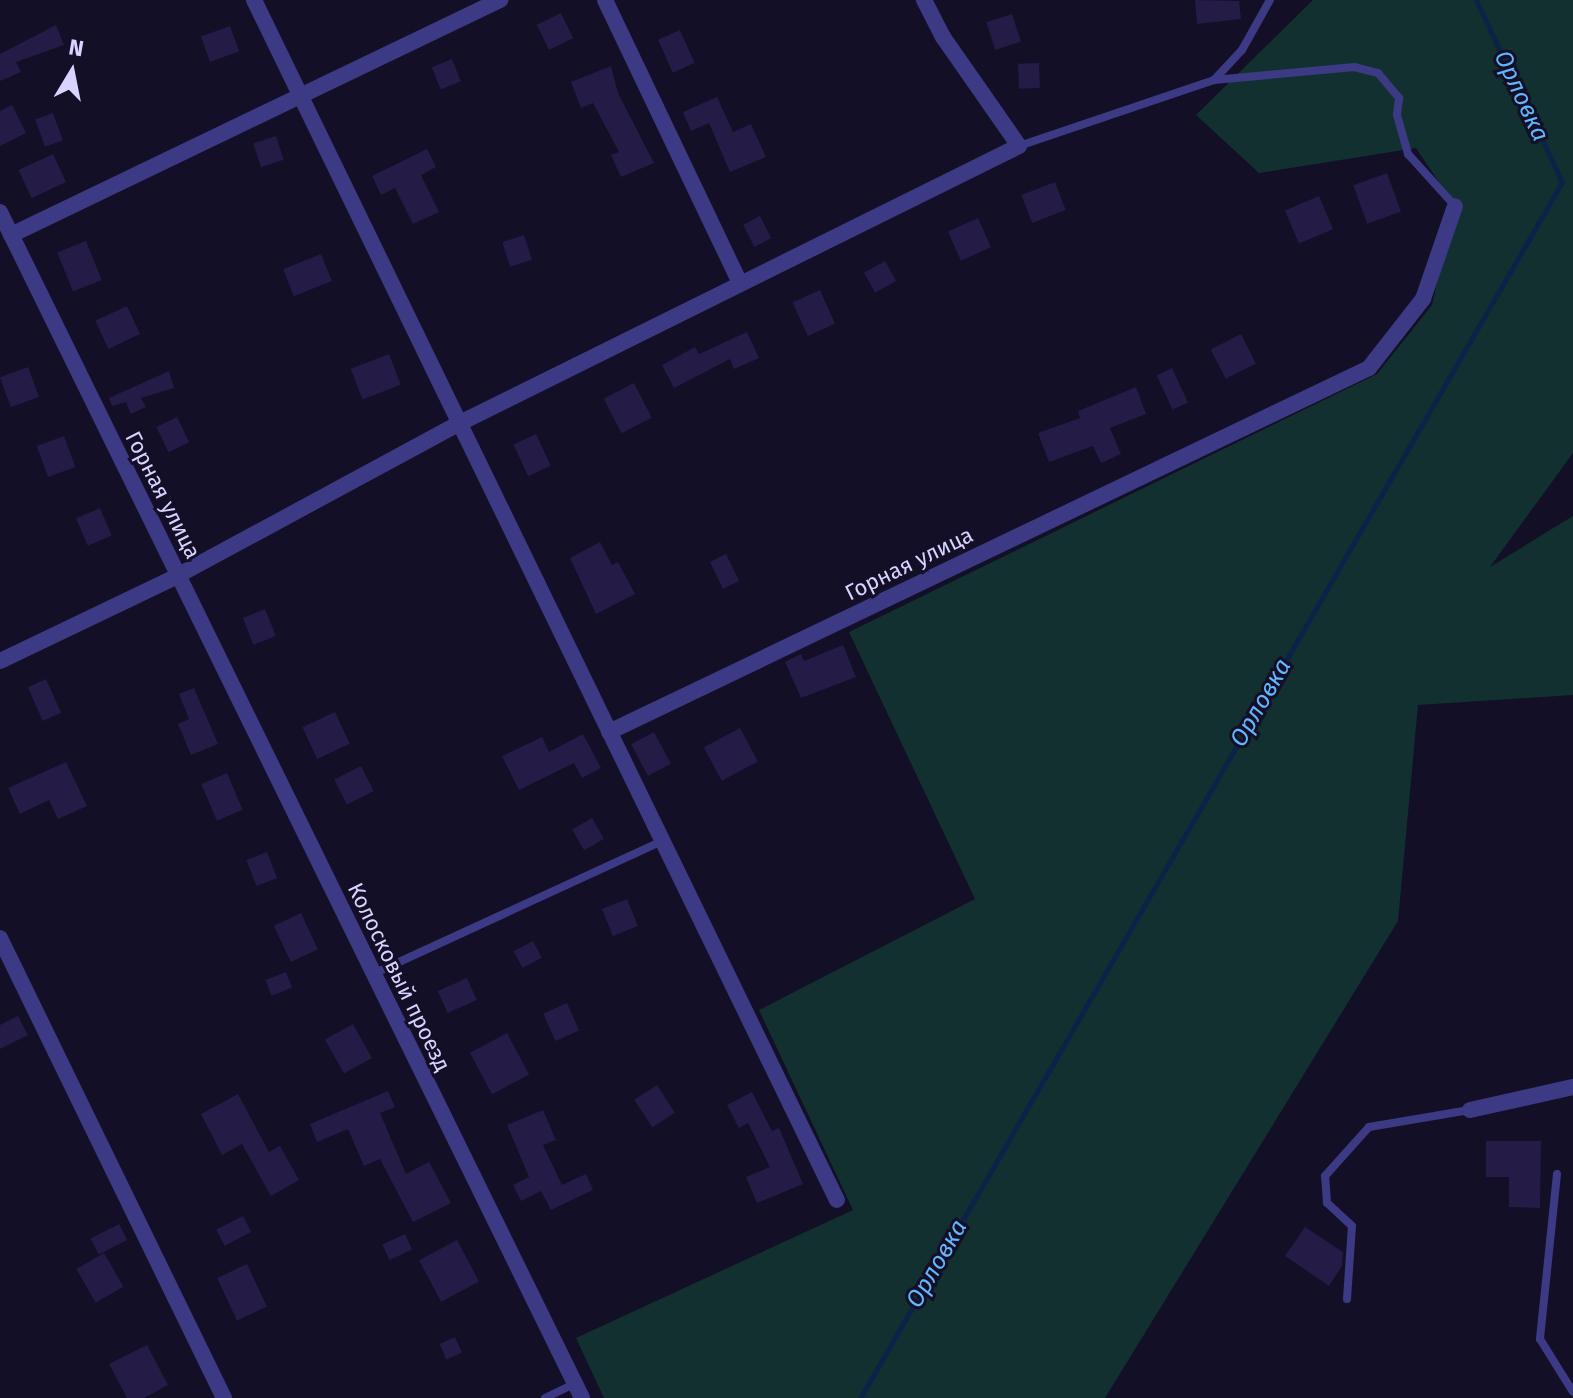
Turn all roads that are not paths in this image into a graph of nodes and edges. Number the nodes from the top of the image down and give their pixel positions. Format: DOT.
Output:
graph roads {
  1 [pos="254,0"];
  2 [pos="500,0"];
  3 [pos="605,0"];
  4 [pos="924,0"];
  5 [pos="1270,0"];
  6 [pos="1214,80"];
  7 [pos="301,96"];
  8 [pos="1019,146"];
  9 [pos="1455,206"];
  10 [pos="0,212"];
  11 [pos="11,235"];
  12 [pos="740,283"];
  13 [pos="460,423"];
  14 [pos="175,577"];
  15 [pos="0,661"];
  16 [pos="609,732"];
  17 [pos="662,841"];
  18 [pos="0,938"];
  19 [pos="373,974"];
  20 [pos="1573,1087"];
  21 [pos="1470,1110"];
  22 [pos="1557,1174"];
  23 [pos="837,1200"];
  24 [pos="1347,1299"];
  25 [pos="578,1391"];
  26 [pos="1573,1392"];
  27 [pos="224,1398"];
  28 [pos="545,1398"];
  1 -- 7 [label="street"];
  2 -- 7 [label="street"];
  3 -- 12 [label="street"];
  4 -- 8 [label="street"];
  5 -- 6 [label="lane"];
  6 -- 8 [label="lane"];
  6 -- 9 [label="lane"];
  7 -- 11 [label="street"];
  7 -- 13 [label="street"];
  8 -- 12 [label="street, Горная улица"];
  9 -- 16 [label="street, Горная улица"];
  10 -- 11 [label="street, Горная улица"];
  11 -- 14 [label="street, Горная улица"];
  12 -- 13 [label="street, Горная улица"];
  13 -- 14 [label="street, Горная улица"];
  13 -- 16 [label="street"];
  14 -- 15 [label="street"];
  14 -- 19 [label="street, Колосковый проезд"];
  16 -- 17 [label="street"];
  17 -- 19 [label="lane"];
  17 -- 23 [label="street"];
  18 -- 27 [label="street"];
  19 -- 25 [label="street, Колосковый проезд"];
  20 -- 21 [label="street"];
  21 -- 24 [label="lane"];
  22 -- 26 [label="lane"];
  25 -- 28 [label="lane"];
}
